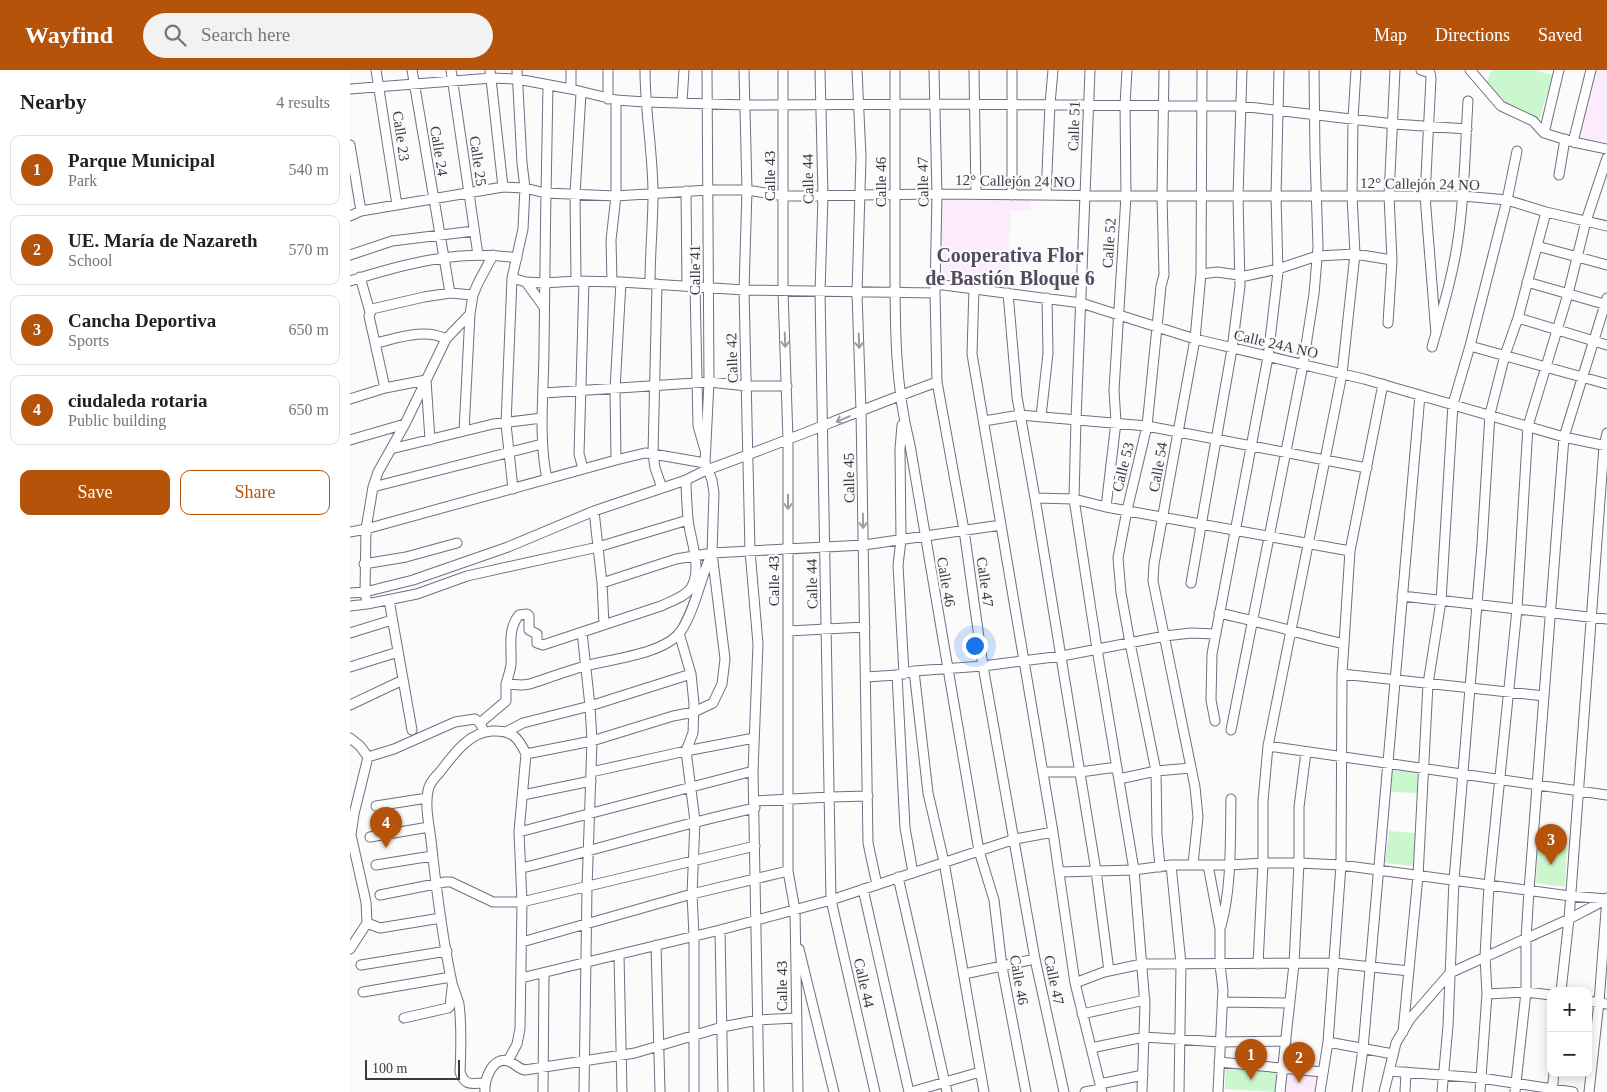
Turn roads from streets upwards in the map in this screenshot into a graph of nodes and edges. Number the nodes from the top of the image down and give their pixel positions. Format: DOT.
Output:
graph roads {
  1 [pos="376,70"];
  2 [pos="412,70"];
  3 [pos="451,70"];
  4 [pos="571,70"];
  5 [pos="608,70"];
  6 [pos="645,70"];
  7 [pos="684,70"];
  8 [pos="707,70"];
  9 [pos="744,70"];
  10 [pos="783,70"];
  11 [pos="820,70"];
  12 [pos="857,70"];
  13 [pos="895,70"];
  14 [pos="934,70"];
  15 [pos="974,70"];
  16 [pos="1012,70"];
  17 [pos="1053,70"];
  18 [pos="1090,70"];
  19 [pos="1127,70"];
  20 [pos="1164,70"];
  21 [pos="1202,70"];
  22 [pos="1242,70"];
  23 [pos="1279,70"];
  24 [pos="1314,70"];
  25 [pos="1356,70"];
  26 [pos="1395,70"];
  27 [pos="1421,70"];
  28 [pos="1470,70"];
  29 [pos="1559,70"];
  30 [pos="1591,70"];
  31 [pos="491,74"];
  32 [pos="517,75"];
  33 [pos="453,81"];
  34 [pos="414,85"];
  35 [pos="548,85"];
  36 [pos="380,86"];
  37 [pos="350,88"];
  38 [pos="571,89"];
  39 [pos="581,93"];
  40 [pos="612,100"];
  41 [pos="1468,101"];
  42 [pos="645,102"];
  43 [pos="682,102"];
  44 [pos="708,104"];
  45 [pos="821,104"];
  46 [pos="857,104"];
  47 [pos="895,104"];
  48 [pos="935,104"];
  49 [pos="975,104"];
  50 [pos="1013,104"];
  51 [pos="1050,104"];
  52 [pos="746,105"];
  53 [pos="784,105"];
  54 [pos="1089,105"];
  55 [pos="1125,105"];
  56 [pos="1164,105"];
  57 [pos="1202,105"];
  58 [pos="1240,106"];
  59 [pos="1278,110"];
  60 [pos="1315,114"];
  61 [pos="1353,119"];
  62 [pos="1394,124"];
  63 [pos="1428,126"];
  64 [pos="1466,129"];
  65 [pos="1544,133"];
  66 [pos="1569,141"];
  67 [pos="350,146"];
  68 [pos="1607,149"];
  69 [pos="1518,151"];
  70 [pos="1607,158"];
  71 [pos="1559,175"];
  72 [pos="503,188"];
  73 [pos="525,188"];
  74 [pos="708,190"];
  75 [pos="747,190"];
  76 [pos="686,191"];
  77 [pos="545,193"];
  78 [pos="469,194"];
  79 [pos="575,194"];
  80 [pos="653,194"];
  81 [pos="895,194"];
  82 [pos="937,194"];
  83 [pos="976,194"];
  84 [pos="858,195"];
  85 [pos="1012,195"];
  86 [pos="1046,195"];
  87 [pos="1085,195"];
  88 [pos="616,196"];
  89 [pos="784,196"];
  90 [pos="823,196"];
  91 [pos="1126,196"];
  92 [pos="1162,196"];
  93 [pos="1200,196"];
  94 [pos="1238,196"];
  95 [pos="1276,196"];
  96 [pos="1316,196"];
  97 [pos="1352,196"];
  98 [pos="1390,196"];
  99 [pos="1425,196"];
  100 [pos="1463,196"];
  101 [pos="433,200"];
  102 [pos="1507,200"];
  103 [pos="397,205"];
  104 [pos="361,211"];
  105 [pos="1546,212"];
  106 [pos="350,216"];
  107 [pos="1586,221"];
  108 [pos="1607,226"];
  109 [pos="474,231"];
  110 [pos="441,235"];
  111 [pos="1537,246"];
  112 [pos="1355,254"];
  113 [pos="350,255"];
  114 [pos="478,255"];
  115 [pos="493,255"];
  116 [pos="1317,256"];
  117 [pos="1577,256"];
  118 [pos="443,258"];
  119 [pos="517,258"];
  120 [pos="1392,260"];
  121 [pos="1607,265"];
  122 [pos="1278,269"];
  123 [pos="1201,274"];
  124 [pos="1240,275"];
  125 [pos="360,277"];
  126 [pos="512,278"];
  127 [pos="350,281"];
  128 [pos="580,281"];
  129 [pos="526,282"];
  130 [pos="617,282"];
  131 [pos="1528,282"];
  132 [pos="544,283"];
  133 [pos="654,283"];
  134 [pos="691,286"];
  135 [pos="709,287"];
  136 [pos="935,288"];
  137 [pos="974,288"];
  138 [pos="744,290"];
  139 [pos="783,291"];
  140 [pos="820,292"];
  141 [pos="450,293"];
  142 [pos="857,293"];
  143 [pos="895,293"];
  144 [pos="1008,293"];
  145 [pos="1568,294"];
  146 [pos="473,295"];
  147 [pos="1047,298"];
  148 [pos="1081,303"];
  149 [pos="1606,303"];
  150 [pos="544,308"];
  151 [pos="370,312"];
  152 [pos="470,314"];
  153 [pos="1118,315"];
  154 [pos="1518,318"];
  155 [pos="1388,323"];
  156 [pos="1157,327"];
  157 [pos="1557,329"];
  158 [pos="1436,334"];
  159 [pos="446,339"];
  160 [pos="1195,339"];
  161 [pos="1593,342"];
  162 [pos="376,343"];
  163 [pos="1607,345"];
  164 [pos="1470,346"];
  165 [pos="1432,347"];
  166 [pos="1232,349"];
  167 [pos="1505,355"];
  168 [pos="1268,357"];
  169 [pos="1303,365"];
  170 [pos="1546,368"];
  171 [pos="1342,374"];
  172 [pos="1583,378"];
  173 [pos="426,380"];
  174 [pos="709,382"];
  175 [pos="937,382"];
  176 [pos="696,384"];
  177 [pos="1383,384"];
  178 [pos="1607,384"];
  179 [pos="655,386"];
  180 [pos="747,386"];
  181 [pos="787,386"];
  182 [pos="385,388"];
  183 [pos="615,389"];
  184 [pos="580,391"];
  185 [pos="544,393"];
  186 [pos="900,395"];
  187 [pos="1420,395"];
  188 [pos="350,399"];
  189 [pos="1453,404"];
  190 [pos="861,410"];
  191 [pos="1490,414"];
  192 [pos="1020,415"];
  193 [pos="903,417"];
  194 [pos="1041,417"];
  195 [pos="542,418"];
  196 [pos="1076,419"];
  197 [pos="984,421"];
  198 [pos="1116,422"];
  199 [pos="405,424"];
  200 [pos="506,424"];
  201 [pos="1147,426"];
  202 [pos="1528,426"];
  203 [pos="824,427"];
  204 [pos="464,432"];
  205 [pos="1178,432"];
  206 [pos="1607,433"];
  207 [pos="1564,436"];
  208 [pos="1216,439"];
  209 [pos="350,440"];
  210 [pos="430,440"];
  211 [pos="788,440"];
  212 [pos="542,444"];
  213 [pos="1251,446"];
  214 [pos="1606,446"];
  215 [pos="391,449"];
  216 [pos="510,452"];
  217 [pos="706,452"];
  218 [pos="1286,453"];
  219 [pos="653,454"];
  220 [pos="749,455"];
  221 [pos="616,460"];
  222 [pos="1324,460"];
  223 [pos="707,466"];
  224 [pos="1366,468"];
  225 [pos="582,469"];
  226 [pos="546,479"];
  227 [pos="686,480"];
  228 [pos="373,487"];
  229 [pos="662,488"];
  230 [pos="513,489"];
  231 [pos="1036,498"];
  232 [pos="1074,499"];
  233 [pos="1106,507"];
  234 [pos="1127,510"];
  235 [pos="594,511"];
  236 [pos="1163,517"];
  237 [pos="688,520"];
  238 [pos="1001,524"];
  239 [pos="1202,524"];
  240 [pos="366,529"];
  241 [pos="964,530"];
  242 [pos="1236,530"];
  243 [pos="350,532"];
  244 [pos="1269,536"];
  245 [pos="925,537"];
  246 [pos="901,540"];
  247 [pos="457,543"];
  248 [pos="1308,544"];
  249 [pos="864,545"];
  250 [pos="598,546"];
  251 [pos="826,547"];
  252 [pos="788,550"];
  253 [pos="750,551"];
  254 [pos="1350,551"];
  255 [pos="712,553"];
  256 [pos="695,556"];
  257 [pos="364,564"];
  258 [pos="602,582"];
  259 [pos="1192,583"];
  260 [pos="364,592"];
  261 [pos="350,593"];
  262 [pos="1402,596"];
  263 [pos="389,600"];
  264 [pos="1441,600"];
  265 [pos="367,604"];
  266 [pos="1476,605"];
  267 [pos="350,606"];
  268 [pos="1516,609"];
  269 [pos="1219,613"];
  270 [pos="1550,613"];
  271 [pos="1591,617"];
  272 [pos="1607,619"];
  273 [pos="392,620"];
  274 [pos="1254,620"];
  275 [pos="604,625"];
  276 [pos="865,627"];
  277 [pos="827,629"];
  278 [pos="788,631"];
  279 [pos="1290,631"];
  280 [pos="582,632"];
  281 [pos="350,633"];
  282 [pos="679,633"];
  283 [pos="1216,634"];
  284 [pos="1165,636"];
  285 [pos="1130,643"];
  286 [pos="1344,644"];
  287 [pos="1097,649"];
  288 [pos="398,652"];
  289 [pos="1062,656"];
  290 [pos="1024,660"];
  291 [pos="586,666"];
  292 [pos="983,666"];
  293 [pos="350,667"];
  294 [pos="947,669"];
  295 [pos="914,672"];
  296 [pos="691,674"];
  297 [pos="1342,674"];
  298 [pos="900,675"];
  299 [pos="866,677"];
  300 [pos="403,680"];
  301 [pos="1394,680"];
  302 [pos="506,684"];
  303 [pos="1428,684"];
  304 [pos="1469,688"];
  305 [pos="1508,692"];
  306 [pos="1544,696"];
  307 [pos="350,705"];
  308 [pos="590,706"];
  309 [pos="694,712"];
  310 [pos="1215,721"];
  311 [pos="482,727"];
  312 [pos="412,730"];
  313 [pos="1231,730"];
  314 [pos="506,732"];
  315 [pos="350,738"];
  316 [pos="754,738"];
  317 [pos="592,741"];
  318 [pos="1268,746"];
  319 [pos="686,751"];
  320 [pos="1306,752"];
  321 [pos="526,754"];
  322 [pos="368,757"];
  323 [pos="1342,757"];
  324 [pos="1386,763"];
  325 [pos="1117,767"];
  326 [pos="1191,768"];
  327 [pos="1424,769"];
  328 [pos="753,771"];
  329 [pos="1156,771"];
  330 [pos="1043,772"];
  331 [pos="1080,772"];
  332 [pos="1462,774"];
  333 [pos="591,776"];
  334 [pos="1119,778"];
  335 [pos="1499,780"];
  336 [pos="1537,785"];
  337 [pos="691,788"];
  338 [pos="1578,791"];
  339 [pos="523,795"];
  340 [pos="1607,795"];
  341 [pos="868,796"];
  342 [pos="830,797"];
  343 [pos="427,798"];
  344 [pos="788,799"];
  345 [pos="1231,799"];
  346 [pos="755,805"];
  347 [pos="376,806"];
  348 [pos="589,814"];
  349 [pos="695,821"];
  350 [pos="429,827"];
  351 [pos="519,832"];
  352 [pos="1053,832"];
  353 [pos="370,837"];
  354 [pos="1015,838"];
  355 [pos="755,846"];
  356 [pos="978,851"];
  357 [pos="588,852"];
  358 [pos="432,856"];
  359 [pos="692,862"];
  360 [pos="944,862"];
  361 [pos="1263,863"];
  362 [pos="1299,863"];
  363 [pos="1192,864"];
  364 [pos="376,865"];
  365 [pos="1171,865"];
  366 [pos="1208,865"];
  367 [pos="1230,865"];
  368 [pos="1341,865"];
  369 [pos="1160,867"];
  370 [pos="522,868"];
  371 [pos="1134,870"];
  372 [pos="1377,870"];
  373 [pos="788,871"];
  374 [pos="1096,871"];
  375 [pos="913,872"];
  376 [pos="1059,872"];
  377 [pos="1418,876"];
  378 [pos="898,878"];
  379 [pos="756,880"];
  380 [pos="1454,880"];
  381 [pos="436,882"];
  382 [pos="877,884"];
  383 [pos="1489,885"];
  384 [pos="587,888"];
  385 [pos="863,889"];
  386 [pos="1529,890"];
  387 [pos="692,894"];
  388 [pos="380,895"];
  389 [pos="1570,896"];
  390 [pos="1607,898"];
  391 [pos="831,900"];
  392 [pos="522,902"];
  393 [pos="795,910"];
  394 [pos="441,918"];
  395 [pos="756,920"];
  396 [pos="1569,920"];
  397 [pos="586,925"];
  398 [pos="373,926"];
  399 [pos="1220,929"];
  400 [pos="720,930"];
  401 [pos="796,934"];
  402 [pos="694,936"];
  403 [pos="1526,939"];
  404 [pos="522,942"];
  405 [pos="656,946"];
  406 [pos="350,949"];
  407 [pos="447,951"];
  408 [pos="619,954"];
  409 [pos="1485,956"];
  410 [pos="1035,959"];
  411 [pos="586,963"];
  412 [pos="1334,963"];
  413 [pos="1142,964"];
  414 [pos="1181,964"];
  415 [pos="1258,964"];
  416 [pos="1294,964"];
  417 [pos="360,965"];
  418 [pos="1220,965"];
  419 [pos="1002,967"];
  420 [pos="1369,967"];
  421 [pos="1108,971"];
  422 [pos="1409,971"];
  423 [pos="544,973"];
  424 [pos="1450,973"];
  425 [pos="964,974"];
  426 [pos="521,978"];
  427 [pos="452,981"];
  428 [pos="1075,983"];
  429 [pos="1561,987"];
  430 [pos="364,992"];
  431 [pos="1526,992"];
  432 [pos="1487,994"];
  433 [pos="1547,995"];
  434 [pos="1145,1000"];
  435 [pos="1222,1002"];
  436 [pos="1290,1003"];
  437 [pos="1603,1003"];
  438 [pos="1082,1014"];
  439 [pos="404,1018"];
  440 [pos="796,1018"];
  441 [pos="758,1020"];
  442 [pos="722,1027"];
  443 [pos="1403,1032"];
  444 [pos="694,1035"];
  445 [pos="1144,1037"];
  446 [pos="1180,1039"];
  447 [pos="1286,1041"];
  448 [pos="1220,1042"];
  449 [pos="1328,1042"];
  450 [pos="660,1045"];
  451 [pos="1091,1048"];
  452 [pos="1363,1049"];
  453 [pos="622,1054"];
  454 [pos="1393,1054"];
  455 [pos="508,1061"];
  456 [pos="584,1061"];
  457 [pos="1219,1062"];
  458 [pos="543,1067"];
  459 [pos="1283,1068"];
  460 [pos="1389,1071"];
  461 [pos="980,1072"];
  462 [pos="1323,1072"];
  463 [pos="1406,1072"];
  464 [pos="1142,1075"];
  465 [pos="1443,1075"];
  466 [pos="1554,1077"];
  467 [pos="1481,1078"];
  468 [pos="944,1082"];
  469 [pos="485,1088"];
  470 [pos="1101,1088"];
  471 [pos="1515,1088"];
  472 [pos="1552,1090"];
  473 [pos="543,1092"];
  474 [pos="584,1092"];
  475 [pos="622,1092"];
  476 [pos="660,1092"];
  477 [pos="694,1092"];
  478 [pos="723,1092"];
  479 [pos="759,1092"];
  480 [pos="798,1092"];
  481 [pos="834,1092"];
  482 [pos="874,1092"];
  483 [pos="910,1092"];
  484 [pos="947,1092"];
  485 [pos="984,1092"];
  486 [pos="1026,1092"];
  487 [pos="1064,1092"];
  488 [pos="1085,1092"];
  489 [pos="1142,1092"];
  490 [pos="1178,1092"];
  491 [pos="1218,1092"];
  492 [pos="1280,1092"];
  493 [pos="1320,1092"];
  494 [pos="1357,1092"];
  495 [pos="1384,1092"];
  496 [pos="1405,1092"];
  497 [pos="1442,1092"];
  498 [pos="1480,1092"];
  499 [pos="1573,1092"];
  500 [pos="1589,1092"];
  1 -- 36 [label="street, Calle 23"];
  2 -- 34 [label="street, Calle 24"];
  3 -- 33 [label="street, Calle 25"];
  4 -- 38 [label="street"];
  5 -- 40 [label="street"];
  6 -- 42 [label="street"];
  7 -- 43 [label="street"];
  8 -- 44 [label="street, Calle 41"];
  9 -- 52 [label="street, Calle 42"];
  10 -- 53 [label="street, Calle 43"];
  11 -- 45 [label="street, Calle 44"];
  12 -- 46 [label="street, Calle 45"];
  13 -- 47 [label="street, Calle 46"];
  14 -- 48 [label="street, Calle 47"];
  15 -- 49 [label="street"];
  16 -- 50 [label="street"];
  17 -- 51 [label="street"];
  18 -- 54 [label="street, Calle 51"];
  19 -- 55 [label="street, Calle 52"];
  20 -- 56 [label="street, Calle 53"];
  21 -- 57 [label="street, Calle 54"];
  22 -- 58 [label="street"];
  23 -- 59 [label="street"];
  24 -- 60 [label="street"];
  25 -- 61 [label="street"];
  26 -- 62 [label="street"];
  27 -- 63 [label="street"];
  28 -- 65 [label="street"];
  29 -- 65 [label="street"];
  30 -- 66 [label="street"];
  31 -- 32 [label="street"];
  31 -- 33 [label="street"];
  31 -- 72 [label="street"];
  32 -- 35 [label="street"];
  32 -- 73 [label="street"];
  33 -- 34 [label="street"];
  33 -- 78 [label="street, Calle 25"];
  34 -- 36 [label="street"];
  34 -- 101 [label="street, Calle 24"];
  35 -- 38 [label="street"];
  35 -- 77 [label="street"];
  36 -- 37 [label="street"];
  36 -- 103 [label="street, Calle 23"];
  38 -- 39 [label="street"];
  39 -- 40 [label="street"];
  39 -- 79 [label="street"];
  40 -- 42 [label="street"];
  40 -- 88 [label="street"];
  41 -- 64 [label="street"];
  42 -- 43 [label="street"];
  42 -- 80 [label="street"];
  43 -- 44 [label="street"];
  44 -- 52 [label="street"];
  44 -- 74 [label="street, Calle 41"];
  45 -- 46 [label="street"];
  45 -- 53 [label="street"];
  45 -- 90 [label="street, Calle 44"];
  46 -- 47 [label="street"];
  46 -- 84 [label="street, Calle 45"];
  47 -- 48 [label="street"];
  47 -- 81 [label="street, Calle 46"];
  48 -- 49 [label="street"];
  48 -- 82 [label="street, Calle 47"];
  49 -- 50 [label="street"];
  49 -- 83 [label="street"];
  50 -- 51 [label="street"];
  50 -- 85 [label="street"];
  51 -- 54 [label="street"];
  51 -- 86 [label="street"];
  52 -- 53 [label="street"];
  52 -- 75 [label="street, Calle 42"];
  53 -- 89 [label="street, Calle 43"];
  54 -- 55 [label="street"];
  54 -- 87 [label="street, Calle 51"];
  55 -- 56 [label="street"];
  55 -- 91 [label="street, Calle 52"];
  56 -- 57 [label="street"];
  56 -- 92 [label="street, Calle 53"];
  57 -- 58 [label="street"];
  57 -- 93 [label="street, Calle 54"];
  58 -- 59 [label="street"];
  58 -- 94 [label="street"];
  59 -- 60 [label="street"];
  59 -- 95 [label="street"];
  60 -- 61 [label="street"];
  60 -- 96 [label="street"];
  61 -- 62 [label="street"];
  61 -- 97 [label="street"];
  62 -- 63 [label="street"];
  62 -- 98 [label="street"];
  63 -- 64 [label="street"];
  63 -- 99 [label="street"];
  64 -- 100 [label="street"];
  65 -- 66 [label="street"];
  66 -- 68 [label="street"];
  66 -- 71 [label="street"];
  67 -- 104 [label="street"];
  69 -- 102 [label="street"];
  70 -- 107 [label="street"];
  72 -- 73 [label="street, 12° Callejón 24 NO"];
  72 -- 78 [label="street, 12° Callejón 24 NO"];
  73 -- 77 [label="street, 12° Callejón 24 NO"];
  73 -- 119 [label="street"];
  74 -- 75 [label="street, 12° Callejón 24 NO"];
  74 -- 76 [label="street, 12° Callejón 24 NO"];
  74 -- 135 [label="street, Calle 41"];
  75 -- 89 [label="street, 12° Callejón 24 NO"];
  75 -- 138 [label="street, Calle 42"];
  76 -- 80 [label="street, 12° Callejón 24 NO"];
  76 -- 134 [label="street"];
  77 -- 79 [label="street, 12° Callejón 24 NO"];
  77 -- 132 [label="street"];
  78 -- 101 [label="street, 12° Callejón 24 NO"];
  78 -- 109 [label="street, Calle 25"];
  79 -- 88 [label="street, 12° Callejón 24 NO"];
  79 -- 128 [label="street"];
  80 -- 88 [label="street, 12° Callejón 24 NO"];
  80 -- 133 [label="street"];
  81 -- 82 [label="street, 12° Callejón 24 NO"];
  81 -- 84 [label="street, 12° Callejón 24 NO"];
  81 -- 143 [label="street, Calle 46"];
  82 -- 83 [label="street, 12° Callejón 24 NO"];
  82 -- 136 [label="street, Calle 47"];
  83 -- 85 [label="street, 12° Callejón 24 NO"];
  84 -- 90 [label="street, 12° Callejón 24 NO"];
  84 -- 142 [label="street, Calle 45"];
  85 -- 86 [label="street, 12° Callejón 24 NO"];
  86 -- 87 [label="street, 12° Callejón 24 NO"];
  87 -- 91 [label="street, 12° Callejón 24 NO"];
  87 -- 148 [label="street, Calle 51"];
  88 -- 130 [label="street"];
  89 -- 90 [label="street, 12° Callejón 24 NO"];
  89 -- 139 [label="street, Calle 43"];
  90 -- 140 [label="street, Calle 44"];
  91 -- 92 [label="street, 12° Callejón 24 NO"];
  91 -- 153 [label="street, Calle 52"];
  92 -- 93 [label="street, 12° Callejón 24 NO"];
  92 -- 156 [label="street, Calle 53"];
  93 -- 94 [label="street, 12° Callejón 24 NO"];
  93 -- 123 [label="street, Calle 54"];
  94 -- 95 [label="street, 12° Callejón 24 NO"];
  94 -- 124 [label="street"];
  95 -- 96 [label="street, 12° Callejón 24 NO"];
  95 -- 122 [label="street"];
  96 -- 97 [label="street, 12° Callejón 24 NO"];
  96 -- 116 [label="street"];
  97 -- 98 [label="street, 12° Callejón 24 NO"];
  97 -- 112 [label="street"];
  98 -- 99 [label="street, 12° Callejón 24 NO"];
  98 -- 120 [label="street"];
  99 -- 100 [label="street, 12° Callejón 24 NO"];
  99 -- 158 [label="street"];
  100 -- 102 [label="street, 12° Callejón 24 NO"];
  100 -- 158 [label="street"];
  101 -- 103 [label="street, 12° Callejón 24 NO"];
  101 -- 110 [label="street, Calle 24"];
  102 -- 105 [label="street, 12° Callejón 24 NO"];
  102 -- 164 [label="street"];
  103 -- 104 [label="street, 12° Callejón 24 NO"];
  104 -- 106 [label="street, 12° Callejón 24 NO"];
  105 -- 107 [label="street, 12° Callejón 24 NO"];
  105 -- 111 [label="street"];
  107 -- 108 [label="street, 12° Callejón 24 NO"];
  107 -- 117 [label="street"];
  109 -- 110 [label="street"];
  109 -- 114 [label="street, Calle 25"];
  110 -- 113 [label="street"];
  110 -- 118 [label="street, Calle 24"];
  111 -- 117 [label="street"];
  111 -- 131 [label="street"];
  112 -- 116 [label="street"];
  112 -- 120 [label="street"];
  112 -- 171 [label="street"];
  114 -- 115 [label="street"];
  114 -- 118 [label="street"];
  115 -- 119 [label="street"];
  115 -- 146 [label="street"];
  116 -- 122 [label="street"];
  116 -- 169 [label="street"];
  117 -- 121 [label="street"];
  117 -- 145 [label="street"];
  118 -- 125 [label="street"];
  118 -- 141 [label="street, Calle 24"];
  119 -- 126 [label="street"];
  120 -- 155 [label="street"];
  122 -- 124 [label="street"];
  122 -- 168 [label="street"];
  123 -- 124 [label="street"];
  123 -- 160 [label="street, Calle 54"];
  124 -- 166 [label="street"];
  125 -- 127 [label="street"];
  125 -- 151 [label="street"];
  126 -- 129 [label="street, Calle 24A NO"];
  126 -- 200 [label="street"];
  128 -- 130 [label="street, Calle 24A NO"];
  128 -- 132 [label="street, Calle 24A NO"];
  128 -- 184 [label="street"];
  129 -- 132 [label="street, Calle 24A NO"];
  129 -- 150 [label="street"];
  130 -- 133 [label="street, Calle 24A NO"];
  130 -- 183 [label="street"];
  131 -- 145 [label="street"];
  131 -- 154 [label="street"];
  132 -- 150 [label="street"];
  133 -- 134 [label="street, Calle 24A NO"];
  133 -- 179 [label="street"];
  134 -- 135 [label="street, Calle 24A NO"];
  134 -- 176 [label="street"];
  135 -- 138 [label="street, Calle 24A NO"];
  135 -- 174 [label="street, Calle 41"];
  136 -- 137 [label="street, Calle 24A NO"];
  136 -- 143 [label="street, Calle 24A NO"];
  136 -- 175 [label="street, Calle 47"];
  137 -- 144 [label="street, Calle 24A NO"];
  137 -- 197 [label="street"];
  138 -- 139 [label="street, Calle 24A NO"];
  138 -- 180 [label="street, Calle 42"];
  139 -- 140 [label="street, Calle 24A NO"];
  139 -- 181 [label="street, Calle 43, one-way"];
  140 -- 142 [label="street, Calle 24A NO"];
  140 -- 203 [label="street, Calle 44"];
  141 -- 146 [label="street"];
  141 -- 151 [label="street"];
  142 -- 143 [label="street, Calle 24A NO"];
  142 -- 190 [label="street, Calle 45, one-way"];
  143 -- 186 [label="street, Calle 46"];
  144 -- 147 [label="street, Calle 24A NO"];
  144 -- 192 [label="street"];
  145 -- 149 [label="street"];
  145 -- 157 [label="street"];
  146 -- 152 [label="street"];
  147 -- 148 [label="street, Calle 24A NO"];
  147 -- 194 [label="street"];
  148 -- 153 [label="street, Calle 24A NO"];
  148 -- 196 [label="street, Calle 51"];
  149 -- 161 [label="street"];
  150 -- 185 [label="street"];
  151 -- 162 [label="street"];
  152 -- 159 [label="street"];
  152 -- 204 [label="street"];
  153 -- 156 [label="street, Calle 24A NO"];
  153 -- 198 [label="street, Calle 52"];
  154 -- 157 [label="street"];
  154 -- 167 [label="street"];
  156 -- 160 [label="street, Calle 24A NO"];
  156 -- 201 [label="street, Calle 53"];
  157 -- 161 [label="street"];
  157 -- 170 [label="street"];
  158 -- 165 [label="street"];
  159 -- 162 [label="street"];
  159 -- 173 [label="street"];
  160 -- 166 [label="street, Calle 24A NO"];
  160 -- 205 [label="street, Calle 54"];
  161 -- 163 [label="street"];
  161 -- 172 [label="street"];
  162 -- 182 [label="street"];
  164 -- 167 [label="street"];
  164 -- 189 [label="street"];
  166 -- 168 [label="street, Calle 24A NO"];
  166 -- 208 [label="street"];
  167 -- 170 [label="street"];
  167 -- 191 [label="street"];
  168 -- 169 [label="street, Calle 24A NO"];
  168 -- 213 [label="street"];
  169 -- 171 [label="street, Calle 24A NO"];
  169 -- 218 [label="street"];
  170 -- 172 [label="street"];
  170 -- 202 [label="street"];
  171 -- 177 [label="street, Calle 24A NO"];
  171 -- 222 [label="street"];
  172 -- 178 [label="street"];
  172 -- 207 [label="street"];
  173 -- 182 [label="street"];
  173 -- 199 [label="street"];
  173 -- 210 [label="street"];
  174 -- 176 [label="street"];
  174 -- 180 [label="street"];
  174 -- 217 [label="street, Calle 41"];
  175 -- 186 [label="street"];
  175 -- 241 [label="street, Calle 47"];
  176 -- 179 [label="street"];
  176 -- 217 [label="street"];
  177 -- 187 [label="street, Calle 24A NO"];
  177 -- 224 [label="street"];
  179 -- 183 [label="street"];
  179 -- 219 [label="street"];
  180 -- 181 [label="street"];
  180 -- 220 [label="street, Calle 42"];
  181 -- 211 [label="street, Calle 43"];
  182 -- 188 [label="street"];
  183 -- 184 [label="street"];
  183 -- 221 [label="street"];
  184 -- 185 [label="street"];
  184 -- 225 [label="street"];
  185 -- 195 [label="street"];
  186 -- 190 [label="street"];
  186 -- 193 [label="street, Calle 46"];
  187 -- 189 [label="street, Calle 24A NO"];
  187 -- 262 [label="street"];
  189 -- 191 [label="street, Calle 24A NO"];
  189 -- 264 [label="street"];
  190 -- 203 [label="street, one-way"];
  190 -- 249 [label="street, Calle 45, one-way"];
  191 -- 202 [label="street, Calle 24A NO"];
  191 -- 266 [label="street"];
  192 -- 194 [label="street"];
  192 -- 197 [label="street"];
  192 -- 231 [label="street"];
  193 -- 245 [label="street, Calle 46"];
  193 -- 246 [label="street"];
  194 -- 196 [label="street"];
  195 -- 200 [label="street"];
  195 -- 212 [label="street"];
  196 -- 198 [label="street"];
  196 -- 232 [label="street, Calle 51"];
  197 -- 238 [label="street"];
  198 -- 201 [label="street"];
  198 -- 233 [label="street, Calle 52"];
  199 -- 209 [label="street"];
  199 -- 215 [label="street"];
  200 -- 204 [label="street"];
  200 -- 216 [label="street"];
  201 -- 205 [label="street"];
  201 -- 234 [label="street, Calle 53"];
  202 -- 207 [label="street, Calle 24A NO"];
  202 -- 268 [label="street"];
  203 -- 211 [label="street"];
  203 -- 251 [label="street, Calle 44"];
  204 -- 210 [label="street"];
  205 -- 208 [label="street"];
  205 -- 236 [label="street, Calle 54"];
  206 -- 214 [label="street"];
  207 -- 214 [label="street, Calle 24A NO"];
  207 -- 270 [label="street"];
  208 -- 213 [label="street"];
  208 -- 239 [label="street"];
  210 -- 215 [label="street"];
  211 -- 220 [label="street"];
  211 -- 252 [label="street, Calle 43, one-way"];
  212 -- 216 [label="street"];
  212 -- 226 [label="street"];
  213 -- 218 [label="street"];
  213 -- 242 [label="street"];
  214 -- 271 [label="street"];
  215 -- 228 [label="street"];
  216 -- 228 [label="street"];
  216 -- 230 [label="street"];
  217 -- 223 [label="street, Calle 41"];
  218 -- 222 [label="street"];
  218 -- 244 [label="street"];
  219 -- 221 [label="street"];
  219 -- 223 [label="street"];
  219 -- 229 [label="street"];
  220 -- 223 [label="street"];
  220 -- 253 [label="street, Calle 42"];
  221 -- 225 [label="street"];
  222 -- 224 [label="street"];
  222 -- 248 [label="street"];
  223 -- 227 [label="street"];
  223 -- 255 [label="street, Calle 41"];
  224 -- 254 [label="street"];
  225 -- 226 [label="street"];
  226 -- 230 [label="street"];
  227 -- 229 [label="street"];
  227 -- 237 [label="street"];
  228 -- 240 [label="street"];
  229 -- 235 [label="street"];
  230 -- 240 [label="street"];
  231 -- 232 [label="street"];
  231 -- 289 [label="street"];
  232 -- 233 [label="street"];
  232 -- 287 [label="street, Calle 51"];
  233 -- 234 [label="street"];
  234 -- 236 [label="street"];
  234 -- 285 [label="street, Calle 53"];
  235 -- 250 [label="street"];
  235 -- 260 [label="street"];
  236 -- 239 [label="street"];
  236 -- 284 [label="street, Calle 54"];
  237 -- 250 [label="street"];
  237 -- 256 [label="street"];
  238 -- 241 [label="street"];
  238 -- 290 [label="street"];
  239 -- 242 [label="street"];
  239 -- 259 [label="street"];
  240 -- 243 [label="street"];
  240 -- 257 [label="street"];
  241 -- 245 [label="street"];
  241 -- 292 [label="street, Calle 47"];
  242 -- 244 [label="street"];
  242 -- 269 [label="street"];
  244 -- 248 [label="street"];
  244 -- 274 [label="street"];
  245 -- 246 [label="street"];
  245 -- 294 [label="street, Calle 46"];
  246 -- 249 [label="street"];
  246 -- 298 [label="street"];
  247 -- 257 [label="street"];
  248 -- 254 [label="street"];
  248 -- 279 [label="street"];
  249 -- 251 [label="street"];
  249 -- 276 [label="street, Calle 45"];
  250 -- 258 [label="street"];
  250 -- 263 [label="street"];
  251 -- 252 [label="street"];
  251 -- 277 [label="street, Calle 44"];
  252 -- 253 [label="street"];
  252 -- 278 [label="street, Calle 43"];
  253 -- 255 [label="street"];
  253 -- 316 [label="street, Calle 42"];
  254 -- 286 [label="street"];
  255 -- 256 [label="street"];
  255 -- 282 [label="street"];
  255 -- 309 [label="street"];
  256 -- 258 [label="street"];
  256 -- 275 [label="street"];
  257 -- 260 [label="street"];
  258 -- 275 [label="street"];
  260 -- 261 [label="street"];
  260 -- 265 [label="street"];
  262 -- 264 [label="street"];
  262 -- 301 [label="street"];
  263 -- 265 [label="street"];
  263 -- 273 [label="street"];
  264 -- 266 [label="street"];
  264 -- 303 [label="street"];
  265 -- 267 [label="street"];
  266 -- 268 [label="street"];
  266 -- 304 [label="street"];
  268 -- 270 [label="street"];
  268 -- 305 [label="street"];
  269 -- 274 [label="street"];
  269 -- 283 [label="street"];
  270 -- 271 [label="street"];
  270 -- 306 [label="street"];
  271 -- 272 [label="street"];
  271 -- 338 [label="street"];
  273 -- 281 [label="street"];
  273 -- 288 [label="street"];
  274 -- 279 [label="street"];
  274 -- 313 [label="street"];
  275 -- 280 [label="street"];
  276 -- 277 [label="street"];
  276 -- 299 [label="street, Calle 45"];
  277 -- 278 [label="street"];
  277 -- 342 [label="street, Calle 44"];
  278 -- 344 [label="street, Calle 43"];
  279 -- 286 [label="street"];
  279 -- 318 [label="street"];
  280 -- 291 [label="street"];
  280 -- 302 [label="street"];
  282 -- 291 [label="street"];
  282 -- 296 [label="street"];
  283 -- 284 [label="street"];
  283 -- 310 [label="street"];
  284 -- 285 [label="street"];
  284 -- 326 [label="street, Calle 54"];
  285 -- 287 [label="street"];
  285 -- 329 [label="street, Calle 53"];
  286 -- 297 [label="street"];
  287 -- 289 [label="street"];
  287 -- 325 [label="street, Calle 51"];
  288 -- 293 [label="street"];
  288 -- 300 [label="street"];
  289 -- 290 [label="street"];
  289 -- 331 [label="street"];
  290 -- 292 [label="street"];
  290 -- 330 [label="street"];
  291 -- 302 [label="street"];
  291 -- 308 [label="street"];
  292 -- 294 [label="street"];
  292 -- 354 [label="street, Calle 47"];
  294 -- 295 [label="street"];
  294 -- 356 [label="street, Calle 46"];
  295 -- 298 [label="street"];
  295 -- 360 [label="street"];
  296 -- 308 [label="street"];
  296 -- 309 [label="street"];
  297 -- 301 [label="street"];
  297 -- 323 [label="street"];
  298 -- 299 [label="street"];
  298 -- 375 [label="street"];
  299 -- 341 [label="street, Calle 45"];
  300 -- 307 [label="street"];
  300 -- 312 [label="street"];
  301 -- 303 [label="street"];
  301 -- 324 [label="street"];
  302 -- 311 [label="street"];
  303 -- 304 [label="street"];
  303 -- 327 [label="street"];
  304 -- 305 [label="street"];
  304 -- 332 [label="street"];
  305 -- 306 [label="street"];
  305 -- 335 [label="street"];
  306 -- 336 [label="street"];
  308 -- 314 [label="street"];
  308 -- 317 [label="street"];
  309 -- 317 [label="street"];
  309 -- 319 [label="street"];
  311 -- 314 [label="street"];
  311 -- 322 [label="street"];
  311 -- 343 [label="street"];
  314 -- 321 [label="street"];
  315 -- 322 [label="street"];
  316 -- 319 [label="street"];
  316 -- 328 [label="street, Calle 42"];
  317 -- 321 [label="street"];
  317 -- 333 [label="street"];
  318 -- 320 [label="street"];
  318 -- 361 [label="street"];
  319 -- 333 [label="street"];
  319 -- 337 [label="street"];
  320 -- 323 [label="street"];
  320 -- 362 [label="street"];
  321 -- 339 [label="street"];
  322 -- 398 [label="street"];
  323 -- 324 [label="street"];
  323 -- 368 [label="street"];
  324 -- 327 [label="street"];
  324 -- 372 [label="street"];
  325 -- 331 [label="street"];
  325 -- 334 [label="street, Calle 51"];
  326 -- 329 [label="street"];
  326 -- 363 [label="street, Calle 54"];
  327 -- 332 [label="street"];
  327 -- 377 [label="street"];
  328 -- 337 [label="street"];
  328 -- 346 [label="street, Calle 42"];
  329 -- 334 [label="street"];
  329 -- 369 [label="street, Calle 53"];
  330 -- 331 [label="street"];
  330 -- 352 [label="street"];
  331 -- 374 [label="street"];
  332 -- 335 [label="street"];
  332 -- 380 [label="street"];
  333 -- 339 [label="street"];
  333 -- 348 [label="street"];
  334 -- 371 [label="street, Calle 51"];
  335 -- 336 [label="street"];
  335 -- 383 [label="street"];
  336 -- 338 [label="street"];
  336 -- 386 [label="street"];
  337 -- 348 [label="street"];
  337 -- 349 [label="street"];
  338 -- 340 [label="street"];
  338 -- 389 [label="street"];
  339 -- 351 [label="street"];
  341 -- 342 [label="street"];
  341 -- 382 [label="street, Calle 45"];
  342 -- 344 [label="street"];
  342 -- 391 [label="street, Calle 44"];
  343 -- 347 [label="street"];
  343 -- 350 [label="street"];
  344 -- 346 [label="street"];
  344 -- 373 [label="street, Calle 43"];
  345 -- 367 [label="street"];
  346 -- 349 [label="street"];
  346 -- 355 [label="street, Calle 42"];
  348 -- 351 [label="street"];
  348 -- 357 [label="street"];
  349 -- 357 [label="street"];
  349 -- 359 [label="street"];
  350 -- 353 [label="street"];
  350 -- 358 [label="street"];
  351 -- 370 [label="street"];
  352 -- 354 [label="street"];
  352 -- 376 [label="street"];
  354 -- 356 [label="street"];
  354 -- 410 [label="street, Calle 47"];
  355 -- 359 [label="street"];
  355 -- 379 [label="street, Calle 42"];
  356 -- 360 [label="street"];
  356 -- 419 [label="street, Calle 46"];
  357 -- 370 [label="street"];
  357 -- 384 [label="street"];
  358 -- 364 [label="street"];
  358 -- 381 [label="street"];
  359 -- 384 [label="street"];
  359 -- 387 [label="street"];
  360 -- 375 [label="street"];
  360 -- 425 [label="street"];
  361 -- 362 [label="street"];
  361 -- 367 [label="street"];
  361 -- 415 [label="street"];
  362 -- 368 [label="street"];
  362 -- 416 [label="street"];
  363 -- 365 [label="street"];
  363 -- 366 [label="street"];
  365 -- 369 [label="street"];
  365 -- 414 [label="street"];
  366 -- 367 [label="street"];
  366 -- 399 [label="street"];
  367 -- 399 [label="street"];
  368 -- 372 [label="street"];
  368 -- 412 [label="street"];
  369 -- 371 [label="street"];
  370 -- 392 [label="street"];
  371 -- 374 [label="street"];
  371 -- 413 [label="street, Calle 51"];
  372 -- 377 [label="street"];
  372 -- 420 [label="street"];
  373 -- 379 [label="street"];
  373 -- 393 [label="street, Calle 43"];
  374 -- 376 [label="street"];
  374 -- 421 [label="street"];
  375 -- 378 [label="street"];
  376 -- 428 [label="street"];
  377 -- 380 [label="street"];
  377 -- 422 [label="street"];
  378 -- 382 [label="street"];
  378 -- 468 [label="street"];
  379 -- 387 [label="street"];
  379 -- 395 [label="street, Calle 42"];
  380 -- 383 [label="street"];
  380 -- 424 [label="street"];
  381 -- 388 [label="street"];
  381 -- 392 [label="street"];
  381 -- 394 [label="street"];
  382 -- 385 [label="street"];
  383 -- 386 [label="street"];
  383 -- 409 [label="street"];
  384 -- 392 [label="street"];
  384 -- 397 [label="street"];
  385 -- 391 [label="street"];
  385 -- 483 [label="street"];
  386 -- 389 [label="street"];
  386 -- 403 [label="street"];
  387 -- 397 [label="street"];
  387 -- 402 [label="street"];
  389 -- 390 [label="street"];
  389 -- 396 [label="street"];
  390 -- 396 [label="street"];
  390 -- 437 [label="street"];
  391 -- 393 [label="street"];
  391 -- 482 [label="street, Calle 44"];
  392 -- 404 [label="street"];
  393 -- 395 [label="street"];
  393 -- 401 [label="street, Calle 43"];
  394 -- 398 [label="street"];
  394 -- 407 [label="street"];
  395 -- 400 [label="street"];
  395 -- 441 [label="street, Calle 42"];
  396 -- 403 [label="street"];
  396 -- 429 [label="street"];
  397 -- 404 [label="street"];
  397 -- 411 [label="street"];
  398 -- 406 [label="street"];
  399 -- 418 [label="street"];
  400 -- 402 [label="street"];
  400 -- 442 [label="street"];
  401 -- 440 [label="street, Calle 43"];
  401 -- 481 [label="street"];
  402 -- 405 [label="street"];
  402 -- 444 [label="street"];
  403 -- 409 [label="street"];
  403 -- 431 [label="street"];
  404 -- 426 [label="street"];
  405 -- 408 [label="street"];
  405 -- 450 [label="street"];
  407 -- 417 [label="street"];
  407 -- 427 [label="street"];
  408 -- 411 [label="street"];
  408 -- 453 [label="street"];
  409 -- 424 [label="street"];
  409 -- 432 [label="street"];
  410 -- 419 [label="street"];
  410 -- 487 [label="street, Calle 47"];
  411 -- 423 [label="street"];
  411 -- 456 [label="street"];
  412 -- 416 [label="street"];
  412 -- 420 [label="street"];
  412 -- 449 [label="street"];
  413 -- 414 [label="street"];
  413 -- 421 [label="street"];
  413 -- 434 [label="street, Calle 51"];
  414 -- 418 [label="street"];
  414 -- 446 [label="street"];
  415 -- 416 [label="street"];
  415 -- 418 [label="street"];
  416 -- 436 [label="street"];
  418 -- 435 [label="street"];
  419 -- 425 [label="street"];
  419 -- 486 [label="street, Calle 46"];
  420 -- 422 [label="street"];
  420 -- 452 [label="street"];
  421 -- 428 [label="street"];
  422 -- 443 [label="street"];
  423 -- 426 [label="street"];
  423 -- 458 [label="street"];
  424 -- 443 [label="street"];
  424 -- 465 [label="street"];
  425 -- 461 [label="street"];
  426 -- 455 [label="street"];
  427 -- 430 [label="street"];
  427 -- 439 [label="street"];
  427 -- 469 [label="street"];
  428 -- 438 [label="street"];
  431 -- 432 [label="street"];
  431 -- 433 [label="street"];
  431 -- 471 [label="street"];
  432 -- 467 [label="street"];
  434 -- 438 [label="street"];
  434 -- 445 [label="street, Calle 51"];
  435 -- 436 [label="street"];
  435 -- 448 [label="street"];
  436 -- 447 [label="street"];
  437 -- 500 [label="street"];
  438 -- 451 [label="street"];
  440 -- 441 [label="street"];
  440 -- 480 [label="street, Calle 43"];
  441 -- 442 [label="street"];
  441 -- 479 [label="street, Calle 42"];
  442 -- 444 [label="street"];
  442 -- 478 [label="street"];
  443 -- 454 [label="street"];
  444 -- 450 [label="street"];
  444 -- 477 [label="street"];
  445 -- 446 [label="street"];
  445 -- 451 [label="street"];
  445 -- 464 [label="street, Calle 51"];
  446 -- 448 [label="street"];
  446 -- 490 [label="street"];
  447 -- 448 [label="street"];
  447 -- 459 [label="street"];
  448 -- 457 [label="street"];
  449 -- 452 [label="street"];
  449 -- 462 [label="street"];
  450 -- 453 [label="street"];
  450 -- 476 [label="street"];
  451 -- 470 [label="street"];
  452 -- 454 [label="street"];
  452 -- 494 [label="street"];
  453 -- 456 [label="street"];
  453 -- 475 [label="street"];
  454 -- 460 [label="street"];
  455 -- 458 [label="street"];
  455 -- 469 [label="street"];
  456 -- 458 [label="street"];
  456 -- 474 [label="street"];
  457 -- 459 [label="street"];
  457 -- 491 [label="street"];
  458 -- 473 [label="street"];
  459 -- 462 [label="street"];
  459 -- 492 [label="street"];
  460 -- 463 [label="street"];
  460 -- 495 [label="street"];
  461 -- 468 [label="street"];
  461 -- 485 [label="street"];
  462 -- 493 [label="street"];
  463 -- 465 [label="street"];
  463 -- 496 [label="street"];
  464 -- 470 [label="street"];
  464 -- 489 [label="street, Calle 51"];
  465 -- 467 [label="street"];
  465 -- 497 [label="street"];
  466 -- 472 [label="street"];
  467 -- 471 [label="street"];
  467 -- 498 [label="street"];
  468 -- 483 [label="street"];
  468 -- 484 [label="street"];
  470 -- 488 [label="street"];
  471 -- 472 [label="street"];
  472 -- 499 [label="street"];
}
